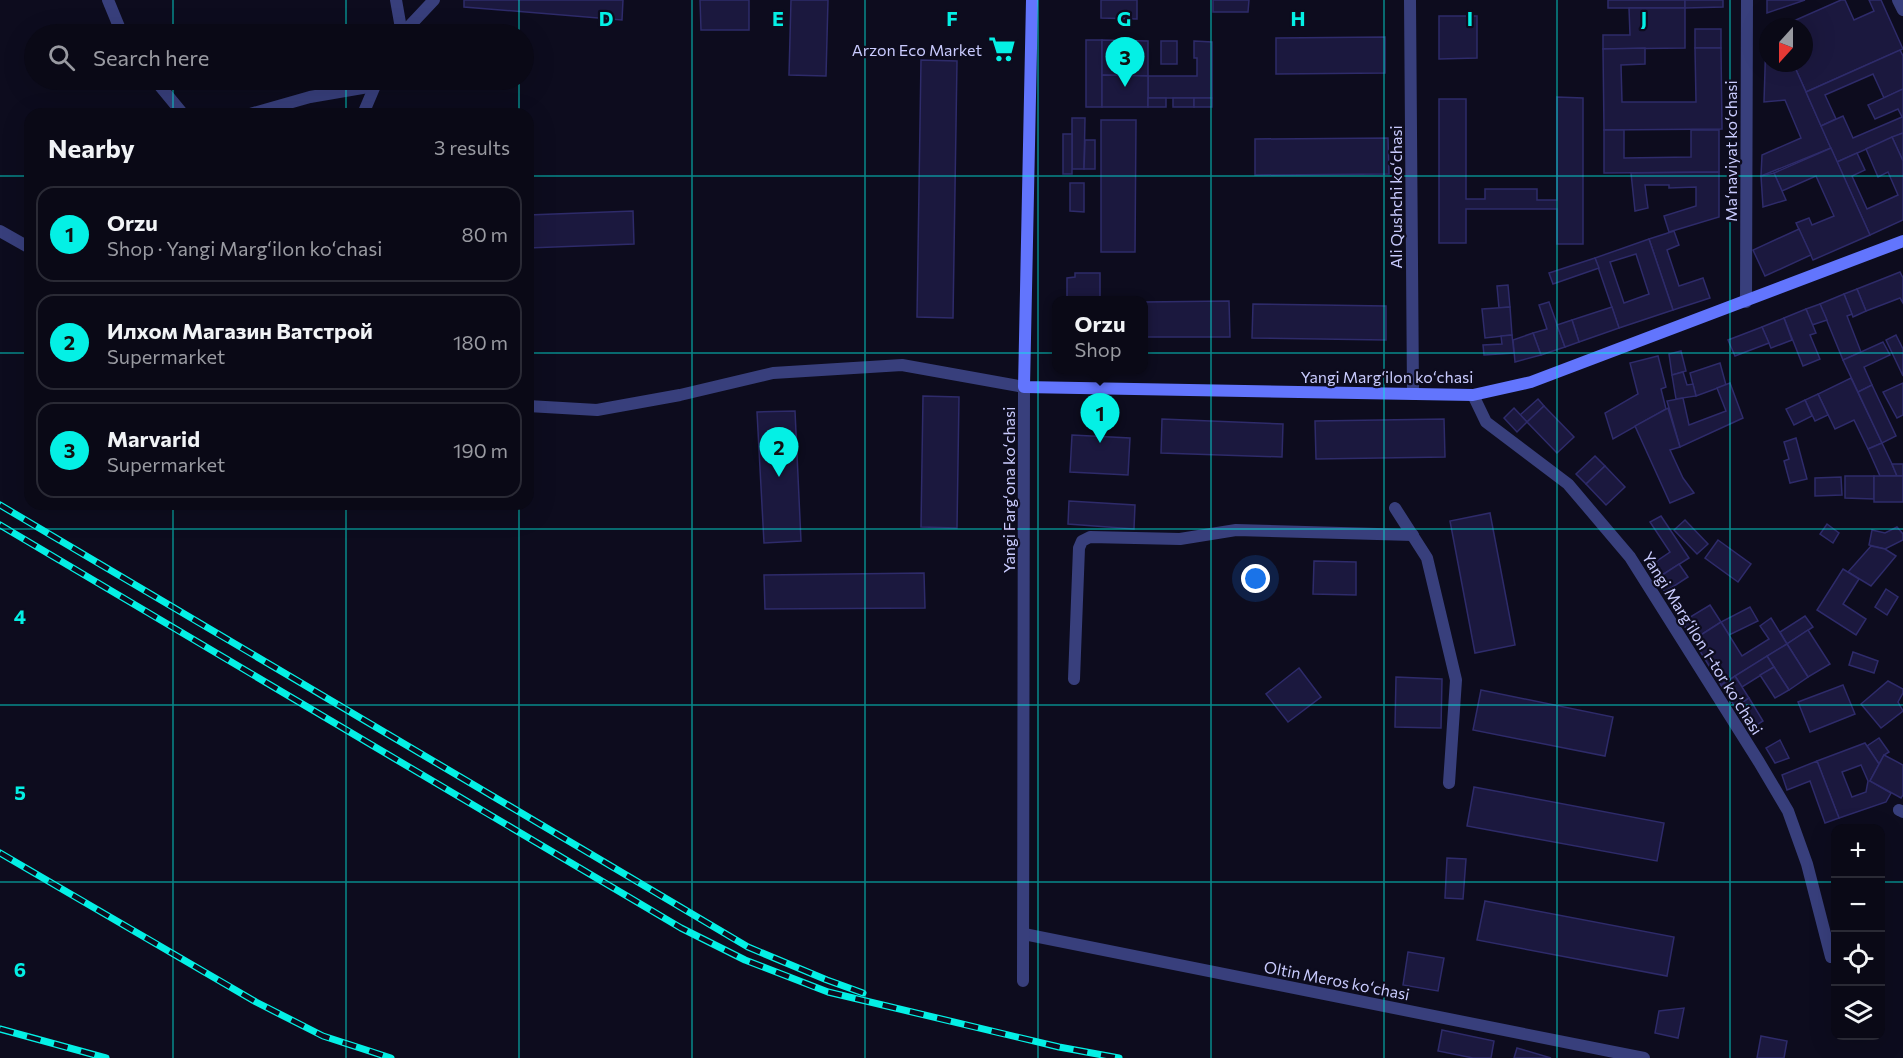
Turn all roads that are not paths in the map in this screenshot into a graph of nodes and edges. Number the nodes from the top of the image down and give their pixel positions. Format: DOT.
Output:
graph roads {
  1 [pos="108,0"];
  2 [pos="396,0"];
  3 [pos="434,0"];
  4 [pos="1032,0"];
  5 [pos="1410,0"];
  6 [pos="1747,0"];
  7 [pos="1898,0"];
  8 [pos="1903,10"];
  9 [pos="118,24"];
  10 [pos="400,24"];
  11 [pos="411,24"];
  12 [pos="163,90"];
  13 [pos="343,90"];
  14 [pos="373,90"];
  15 [pos="178,108"];
  16 [pos="271,108"];
  17 [pos="366,108"];
  18 [pos="0,231"];
  19 [pos="1903,241"];
  20 [pos="24,245"];
  21 [pos="1746,302"];
  22 [pos="1024,387"];
  23 [pos="1413,394"];
  24 [pos="1473,396"];
  25 [pos="534,406"];
  26 [pos="1395,508"];
  27 [pos="1413,535"];
  28 [pos="1074,679"];
  29 [pos="1449,783"];
  30 [pos="1024,934"];
  31 [pos="1831,957"];
  32 [pos="1023,981"];
  33 [pos="1644,1058"];
  1 -- 9 [label="street"];
  2 -- 10 [label="street"];
  3 -- 11 [label="street"];
  4 -- 22 [label="main road, Yangi Fargʻona koʻchasi"];
  5 -- 23 [label="street, Ali Qushchi koʻchasi"];
  6 -- 21 [label="street, Maʻnaviyat koʻchasi"];
  7 -- 8 [label="street"];
  12 -- 15 [label="street"];
  13 -- 16 [label="street"];
  14 -- 17 [label="street"];
  18 -- 20 [label="street"];
  19 -- 21 [label="main road, Yangi Margʻilon koʻchasi"];
  21 -- 24 [label="main road, Yangi Margʻilon koʻchasi"];
  22 -- 23 [label="main road, Yangi Margʻilon koʻchasi"];
  22 -- 25 [label="street"];
  22 -- 30 [label="street, Yangi Fargʻona koʻchasi"];
  23 -- 24 [label="main road, Yangi Margʻilon koʻchasi"];
  24 -- 31 [label="street, Yangi Margʻilon 1-tor koʼchasi"];
  26 -- 27 [label="street"];
  27 -- 28 [label="street"];
  27 -- 29 [label="street"];
  30 -- 32 [label="street, Yangi Fargʻona koʻchasi"];
  30 -- 33 [label="street, Oltin Meros koʻchasi"];
}
